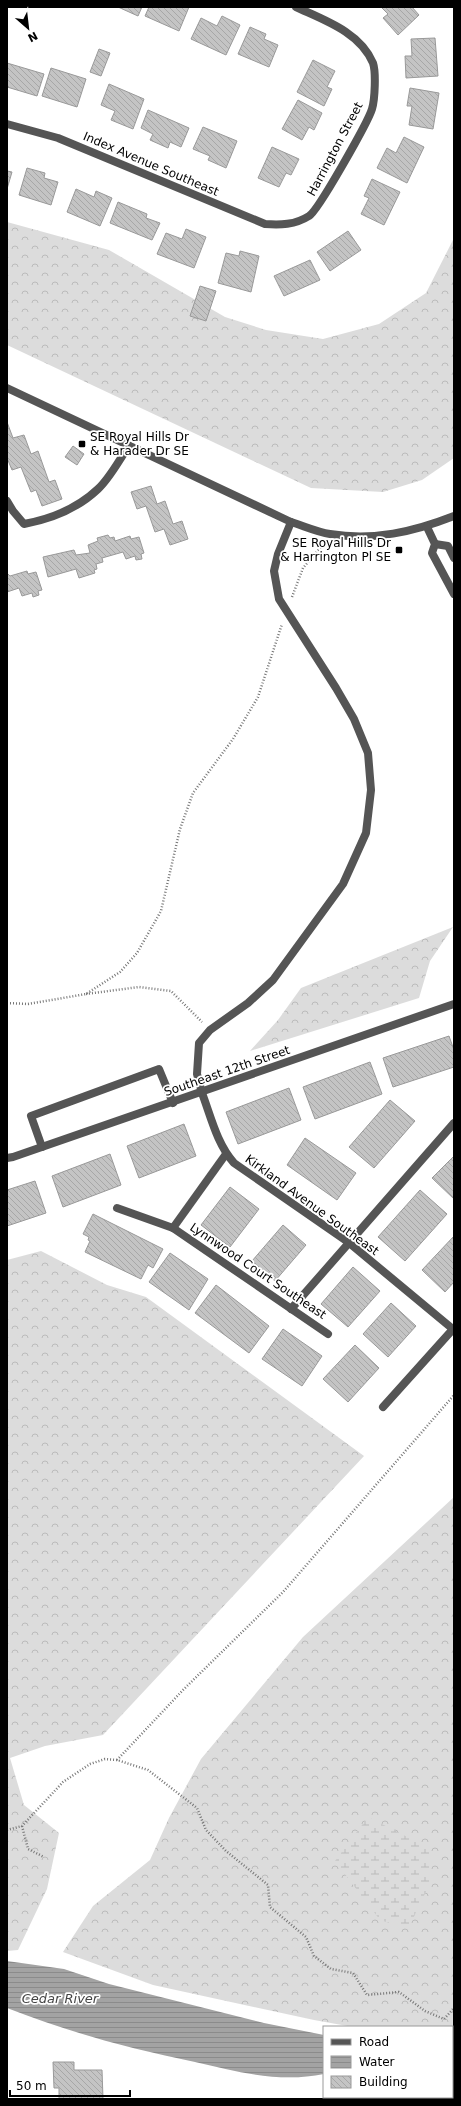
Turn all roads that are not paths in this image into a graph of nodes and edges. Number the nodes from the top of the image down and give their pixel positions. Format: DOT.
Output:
graph roads {
  1 [pos="296,7"];
  2 [pos="7,124"];
  3 [pos="285,225"];
  4 [pos="7,388"];
  5 [pos="128,446"];
  6 [pos="7,501"];
  7 [pos="454,516"];
  8 [pos="291,522"];
  9 [pos="427,527"];
  10 [pos="436,544"];
  11 [pos="454,558"];
  12 [pos="454,594"];
  13 [pos="454,1004"];
  14 [pos="202,1093"];
  15 [pos="173,1103"];
  16 [pos="454,1122"];
  17 [pos="42,1147"];
  18 [pos="226,1154"];
  19 [pos="7,1158"];
  20 [pos="117,1208"];
  21 [pos="173,1228"];
  22 [pos="348,1242"];
  23 [pos="291,1309"];
  24 [pos="454,1329"];
  25 [pos="328,1334"];
  26 [pos="383,1407"];
  1 -- 3 [label="street, Harrington Street"];
  2 -- 3 [label="street, Index Avenue Southeast"];
  4 -- 5 [label="street"];
  5 -- 6 [label="street"];
  5 -- 8 [label="street"];
  7 -- 9 [label="street"];
  8 -- 9 [label="street"];
  8 -- 14 [label="street, Kirkland Avenue Southeast"];
  9 -- 10 [label="street"];
  10 -- 11 [label="street"];
  10 -- 12 [label="street"];
  13 -- 14 [label="street, Southeast 12th Street"];
  14 -- 15 [label="street, Southeast 12th Street"];
  14 -- 18 [label="street, Kirkland Avenue Southeast"];
  15 -- 17 [label="street, Southeast 12th Street"];
  15 -- 17 [label="street"];
  16 -- 22 [label="street"];
  17 -- 19 [label="street, Southeast 12th Street"];
  18 -- 21 [label="street, Lynnwood Court Southeast"];
  18 -- 22 [label="street, Kirkland Avenue Southeast"];
  20 -- 21 [label="street, Lynnwood Court Southeast"];
  21 -- 23 [label="street, Lynnwood Court Southeast"];
  22 -- 23 [label="street"];
  22 -- 24 [label="street, Kirkland Avenue Southeast"];
  23 -- 25 [label="street, Lynnwood Court Southeast"];
  24 -- 26 [label="street"];
}
